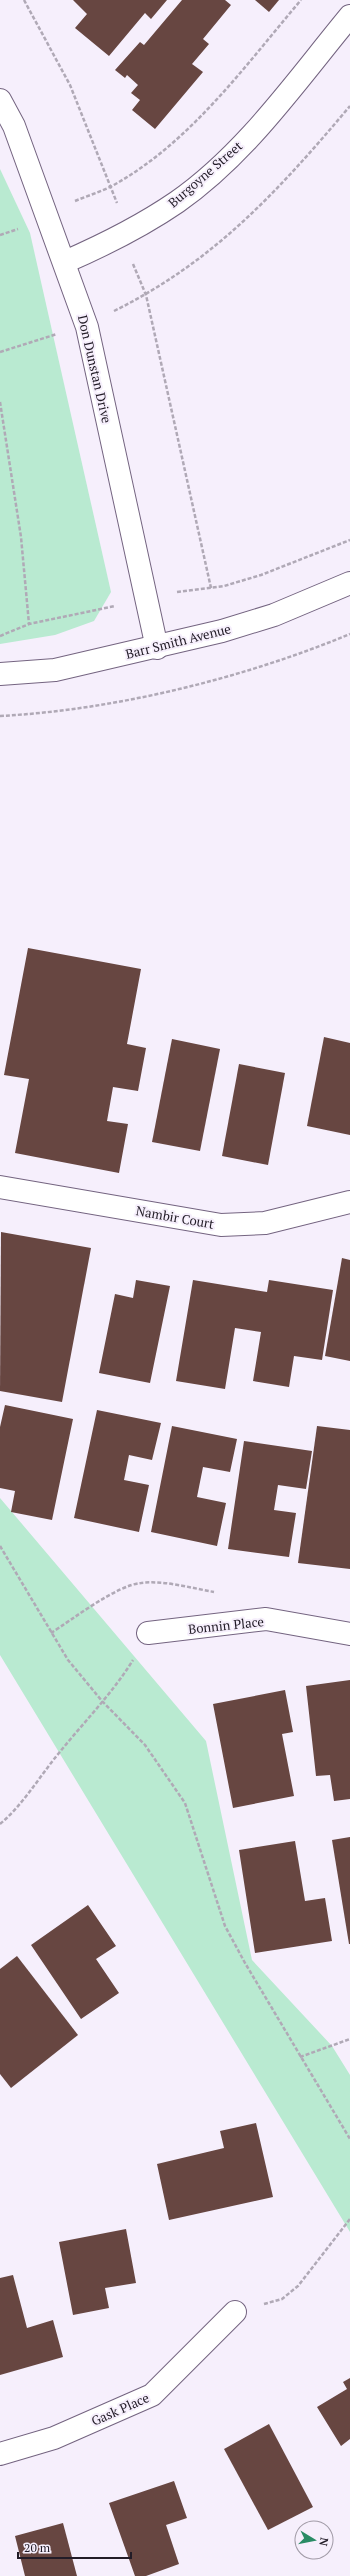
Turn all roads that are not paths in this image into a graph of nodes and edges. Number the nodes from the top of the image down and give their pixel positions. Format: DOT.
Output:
graph roads {
  1 [pos="350,16"];
  2 [pos="0,100"];
  3 [pos="65,262"];
  4 [pos="350,583"];
  5 [pos="156,648"];
  6 [pos="0,674"];
  7 [pos="0,1187"];
  8 [pos="350,1202"];
  9 [pos="148,1633"];
  10 [pos="350,1634"];
  11 [pos="235,2312"];
  12 [pos="0,2454"];
  1 -- 3 [label="street, Burgoyne Street"];
  2 -- 3 [label="street, Don Dunstan Drive"];
  3 -- 5 [label="street, Don Dunstan Drive"];
  4 -- 5 [label="street, Barr Smith Avenue"];
  5 -- 6 [label="street, Barr Smith Avenue"];
  7 -- 8 [label="street, Nambir Court"];
  9 -- 10 [label="street, Bonnin Place"];
  11 -- 12 [label="street, Gask Place"];
}
